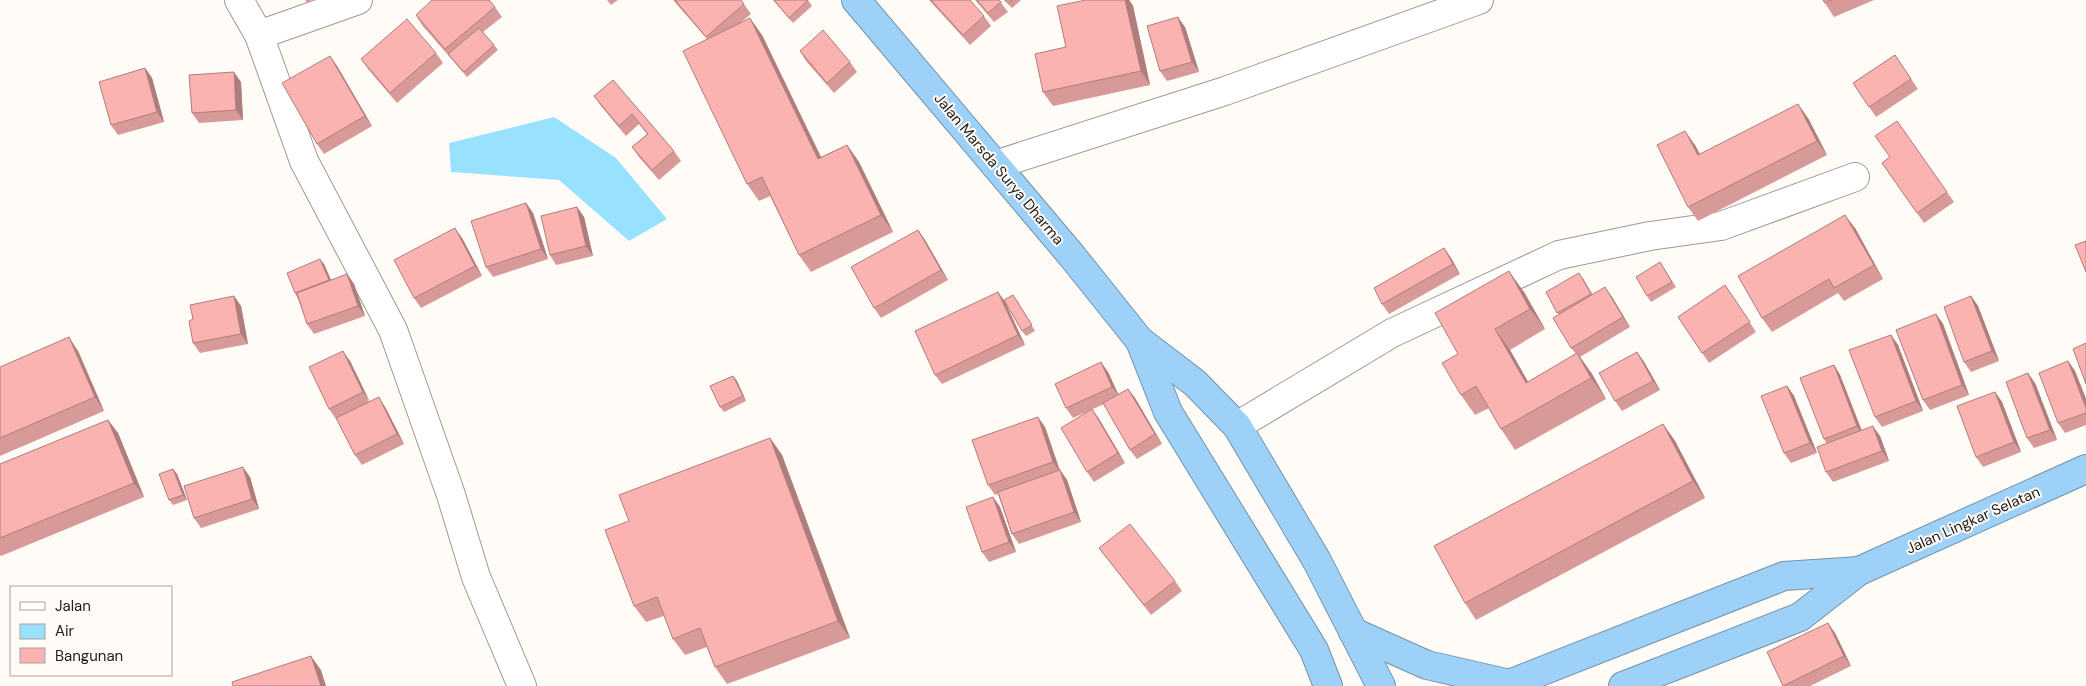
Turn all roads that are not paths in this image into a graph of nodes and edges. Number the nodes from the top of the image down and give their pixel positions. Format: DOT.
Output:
graph roads {
  1 [pos="239,0"];
  2 [pos="358,0"];
  3 [pos="856,0"];
  4 [pos="1479,0"];
  5 [pos="259,35"];
  6 [pos="995,165"];
  7 [pos="1856,176"];
  8 [pos="1140,341"];
  9 [pos="1237,426"];
  10 [pos="2086,469"];
  11 [pos="1859,571"];
  12 [pos="1353,632"];
  13 [pos="1314,650"];
  14 [pos="1507,685"];
  15 [pos="522,686"];
  16 [pos="1305,686"];
  17 [pos="1328,686"];
  18 [pos="1381,686"];
  19 [pos="1623,686"];
  1 -- 5 [label="street"];
  2 -- 5 [label="street"];
  3 -- 6 [label="highway, Jalan Marsda Surya Dharma"];
  4 -- 6 [label="street"];
  5 -- 15 [label="street"];
  6 -- 8 [label="highway, Jalan Marsda Surya Dharma"];
  7 -- 9 [label="street"];
  8 -- 9 [label="highway"];
  8 -- 13 [label="highway"];
  9 -- 12 [label="highway"];
  10 -- 11 [label="highway, Jalan Lingkar Selatan"];
  11 -- 14 [label="highway"];
  11 -- 19 [label="highway"];
  12 -- 14 [label="highway"];
  12 -- 18 [label="highway"];
  13 -- 16 [label="highway"];
  13 -- 17 [label="highway"];
}
